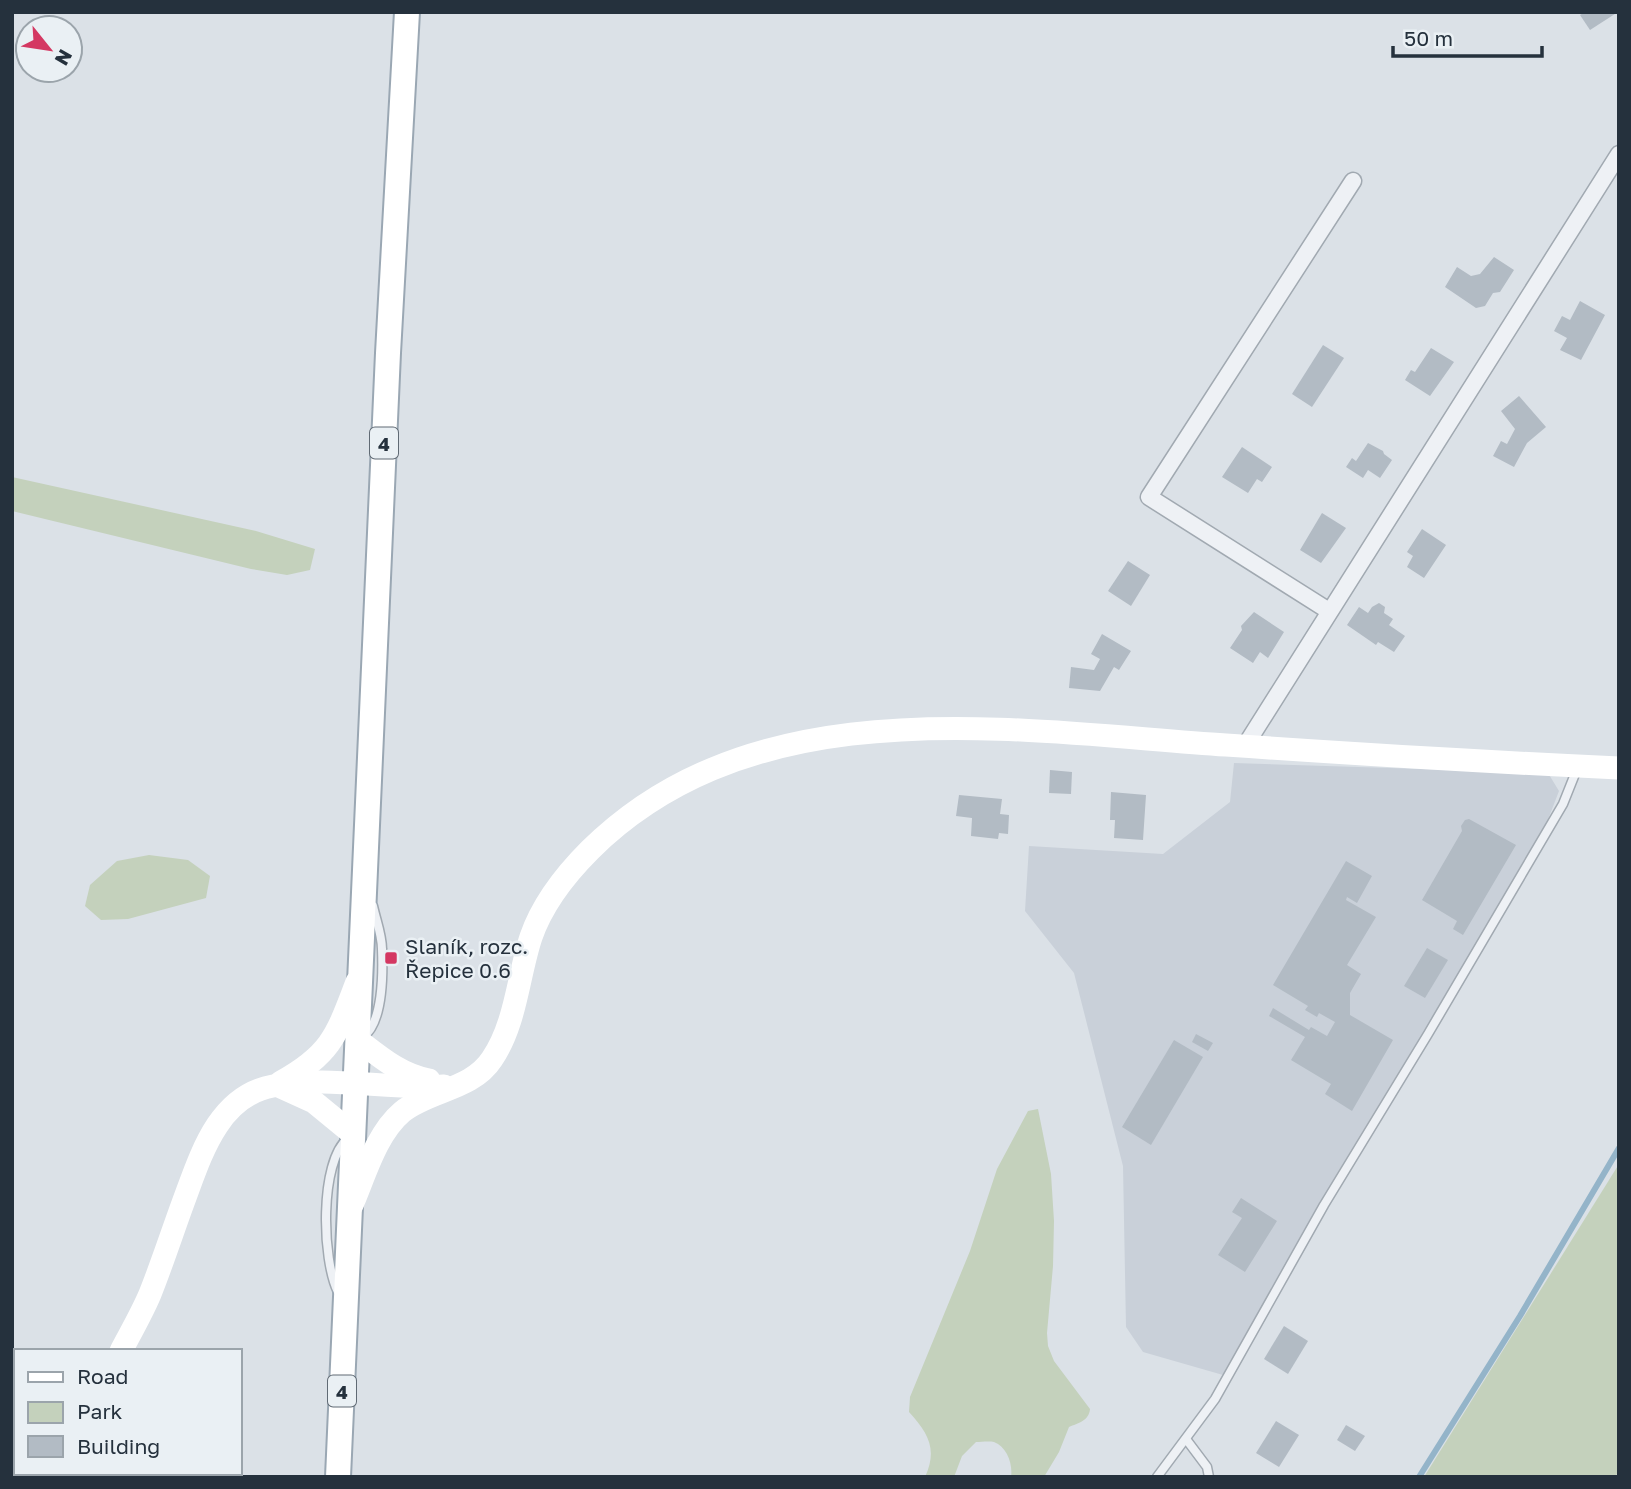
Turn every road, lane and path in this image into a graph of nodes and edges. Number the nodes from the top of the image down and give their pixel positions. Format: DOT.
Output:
graph roads {
  1 [pos="407,12"];
  2 [pos="1619,154"];
  3 [pos="1353,180"];
  4 [pos="1329,611"];
  5 [pos="1245,746"];
  6 [pos="1578,766"];
  7 [pos="1619,768"];
  8 [pos="365,873"];
  9 [pos="360,972"];
  10 [pos="358,1040"];
  11 [pos="356,1084"];
  12 [pos="460,1084"];
  13 [pos="274,1085"];
  14 [pos="353,1134"];
  15 [pos="349,1211"];
  16 [pos="345,1306"];
  17 [pos="122,1349"];
  18 [pos="1186,1439"];
  19 [pos="338,1477"];
  20 [pos="1157,1477"];
  21 [pos="1209,1477"];
  1 -- 8 [label="main road, 4"];
  2 -- 4 [label="street"];
  3 -- 4 [label="street"];
  4 -- 5 [label="street"];
  5 -- 6 [label="street"];
  5 -- 12 [label="street"];
  6 -- 7 [label="street"];
  6 -- 18 [label="lane"];
  8 -- 9 [label="main road, 4"];
  8 -- 10 [label="lane"];
  9 -- 10 [label="main road, 4"];
  9 -- 13 [label="street"];
  10 -- 11 [label="main road, 4"];
  10 -- 12 [label="street"];
  11 -- 12 [label="street"];
  11 -- 13 [label="street"];
  11 -- 14 [label="main road, 4"];
  12 -- 15 [label="street"];
  13 -- 14 [label="street"];
  13 -- 17 [label="street"];
  14 -- 15 [label="main road, 4"];
  14 -- 16 [label="lane"];
  15 -- 16 [label="main road, 4"];
  16 -- 19 [label="main road, 4"];
  18 -- 20 [label="lane"];
  18 -- 21 [label="lane"];
}
